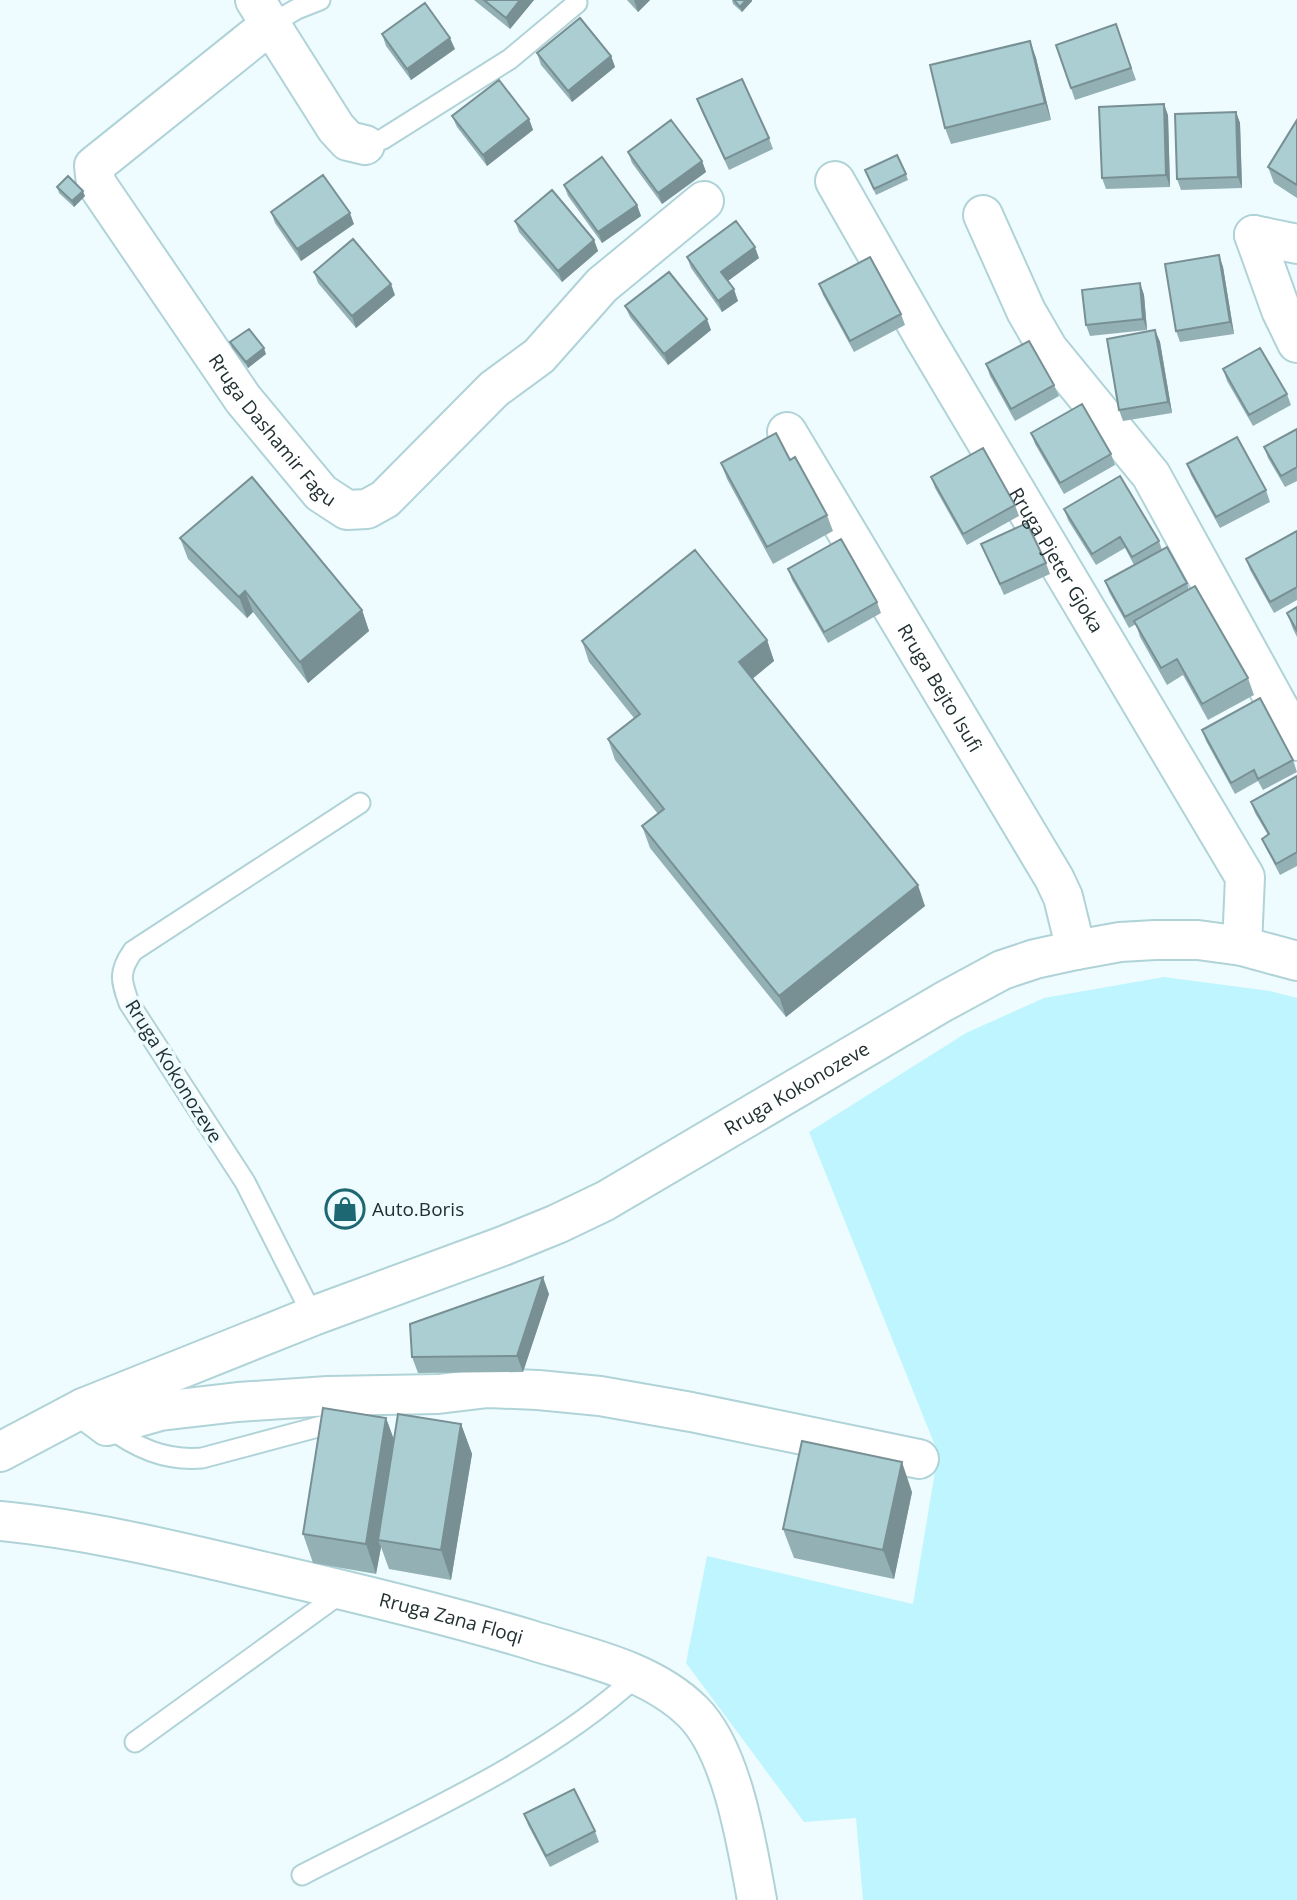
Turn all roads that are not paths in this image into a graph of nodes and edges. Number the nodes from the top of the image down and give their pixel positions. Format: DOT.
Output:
graph roads {
  1 [pos="320,0"];
  2 [pos="577,3"];
  3 [pos="263,12"];
  4 [pos="365,145"];
  5 [pos="835,181"];
  6 [pos="704,201"];
  7 [pos="983,215"];
  8 [pos="1297,244"];
  9 [pos="1297,343"];
  10 [pos="787,432"];
  11 [pos="1297,741"];
  12 [pos="360,803"];
  13 [pos="1242,946"];
  14 [pos="1076,950"];
  15 [pos="1297,961"];
  16 [pos="313,1316"];
  17 [pos="438,1394"];
  18 [pos="95,1417"];
  19 [pos="0,1452"];
  20 [pos="919,1459"];
  21 [pos="0,1521"];
  22 [pos="345,1590"];
  23 [pos="637,1676"];
  24 [pos="135,1742"];
  25 [pos="302,1875"];
  26 [pos="757,1900"];
  1 -- 3 [label="lane"];
  2 -- 4 [label="lane"];
  3 -- 4 [label="street"];
  3 -- 6 [label="street, Rruga Dashamir Fagu"];
  5 -- 13 [label="street, Rruga Pjeter Gjoka"];
  7 -- 11 [label="street"];
  8 -- 9 [label="street"];
  10 -- 14 [label="street, Rruga Bejto Isufi"];
  12 -- 16 [label="lane, Rruga Kokonozeve"];
  13 -- 14 [label="street, Rruga Kokonozeve"];
  13 -- 15 [label="street, Rruga Kokonozeve"];
  14 -- 16 [label="street, Rruga Kokonozeve"];
  16 -- 18 [label="street, Rruga Kokonozeve"];
  17 -- 18 [label="street"];
  17 -- 18 [label="lane"];
  17 -- 20 [label="street"];
  18 -- 19 [label="street, Rruga Kokonozeve"];
  21 -- 22 [label="street, Rruga Zana Floqi"];
  22 -- 23 [label="street, Rruga Zana Floqi"];
  22 -- 24 [label="lane"];
  23 -- 25 [label="lane"];
  23 -- 26 [label="street, Rruga Zana Floqi"];
}
